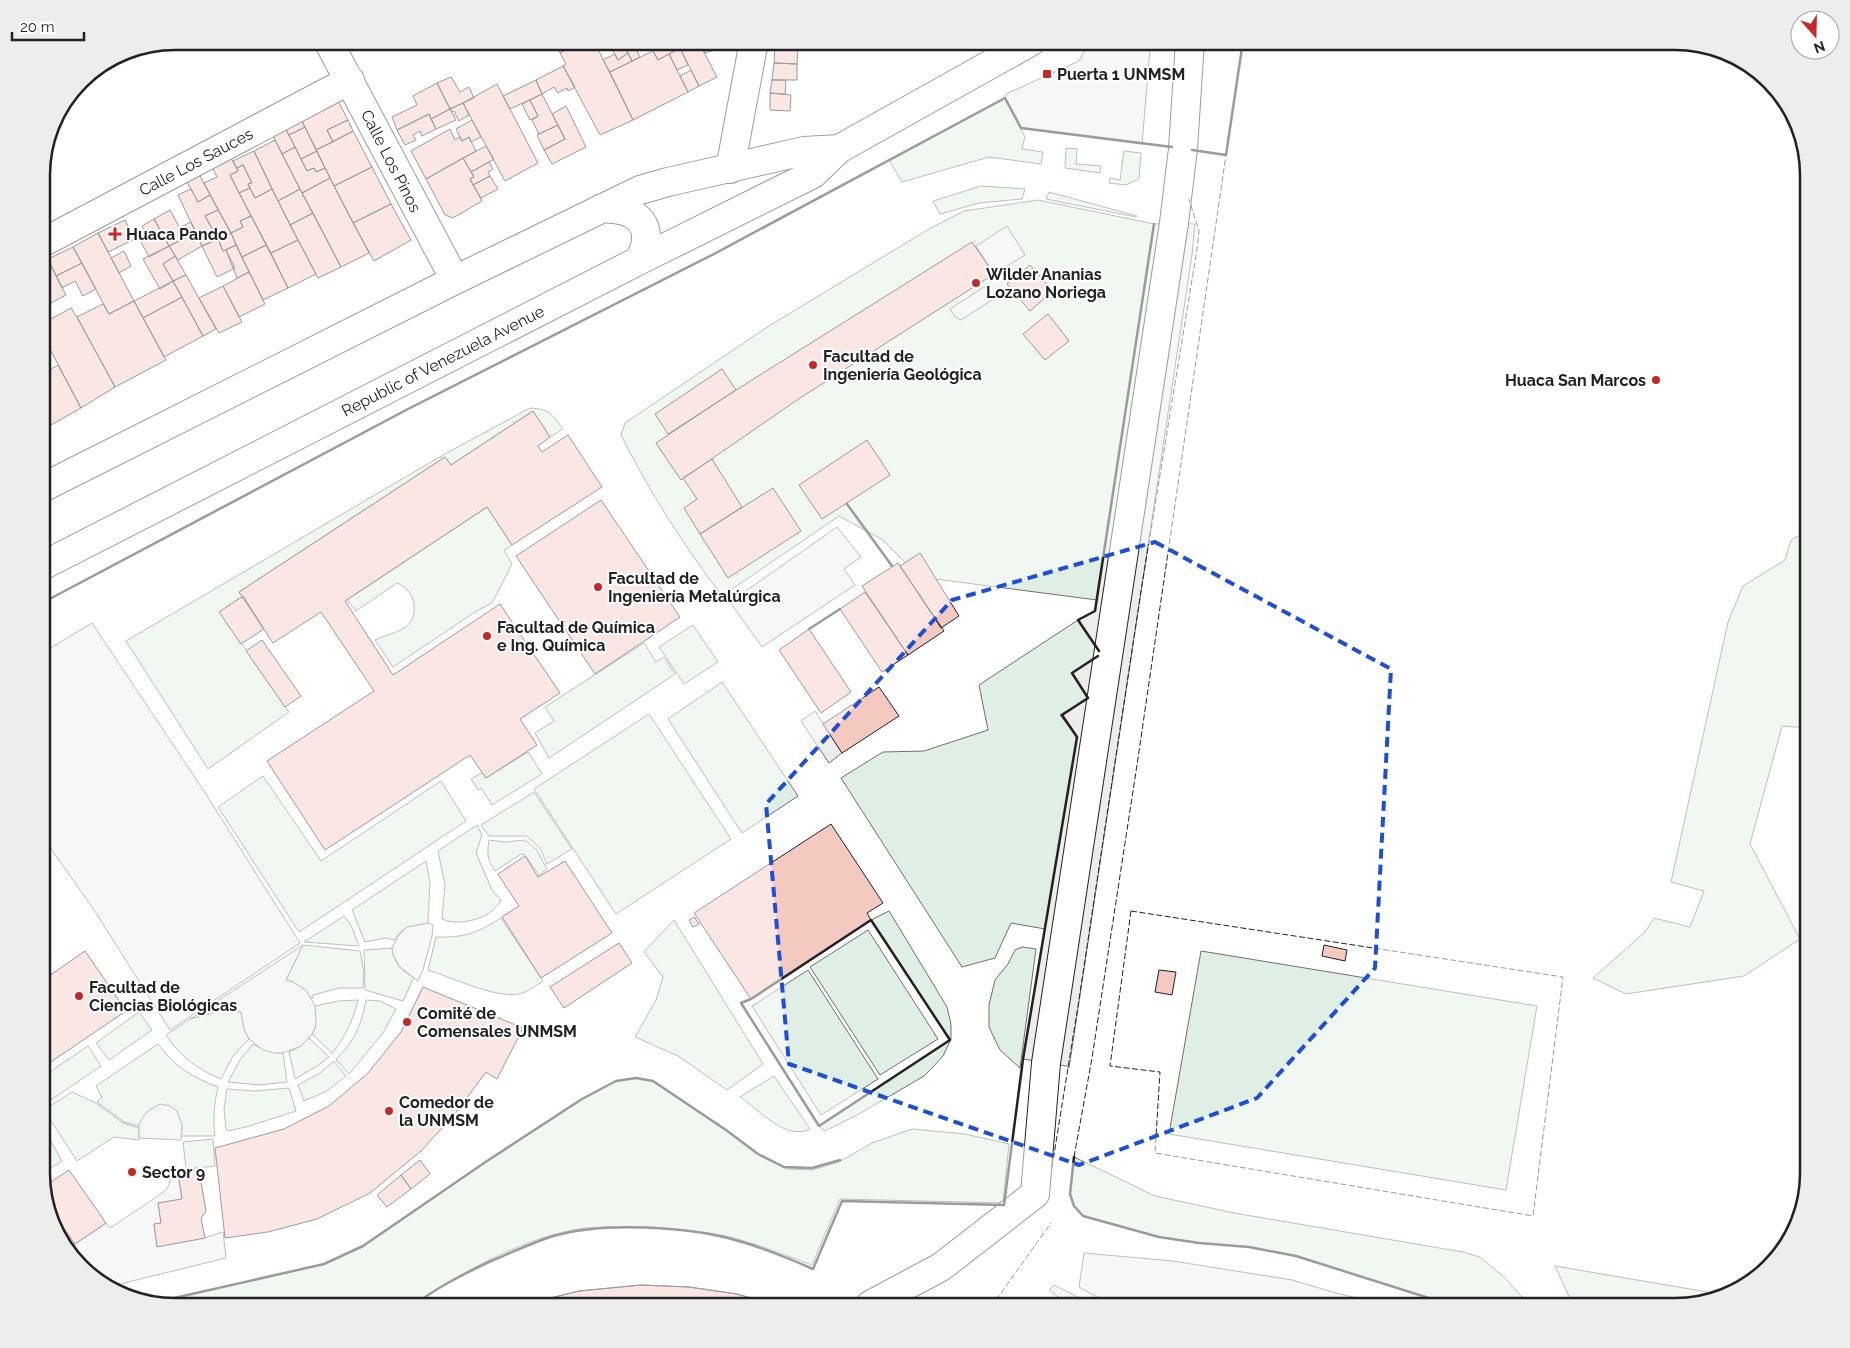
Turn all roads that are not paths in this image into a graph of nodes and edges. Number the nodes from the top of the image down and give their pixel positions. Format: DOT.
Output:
graph roads {
  1 [pos="333,50"];
  2 [pos="752,50"];
  3 [pos="1016,50"];
  4 [pos="1189,50"];
  5 [pos="350,80"];
  6 [pos="839,149"];
  7 [pos="730,169"];
  8 [pos="602,208"];
  9 [pos="50,240"];
  10 [pos="638,261"];
  11 [pos="455,280"];
  12 [pos="50,484"];
  13 [pos="50,562"];
  14 [pos="882,1298"];
  1 -- 5 [label="street, Calle Los Pinos"];
  2 -- 7 [label="street"];
  3 -- 6 [label="street, Republic of Venezuela Avenue"];
  4 -- 14 [label="street"];
  5 -- 9 [label="street, Calle Los Sauces"];
  5 -- 11 [label="street, Calle Los Pinos"];
  6 -- 7 [label="street, Republic of Venezuela Avenue"];
  6 -- 10 [label="street, Republic of Venezuela Avenue"];
  7 -- 8 [label="street, Republic of Venezuela Avenue"];
  8 -- 10 [label="street"];
  8 -- 11 [label="street, Republic of Venezuela Avenue"];
  10 -- 13 [label="street, Republic of Venezuela Avenue"];
  11 -- 12 [label="street, Republic of Venezuela Avenue"];
}
